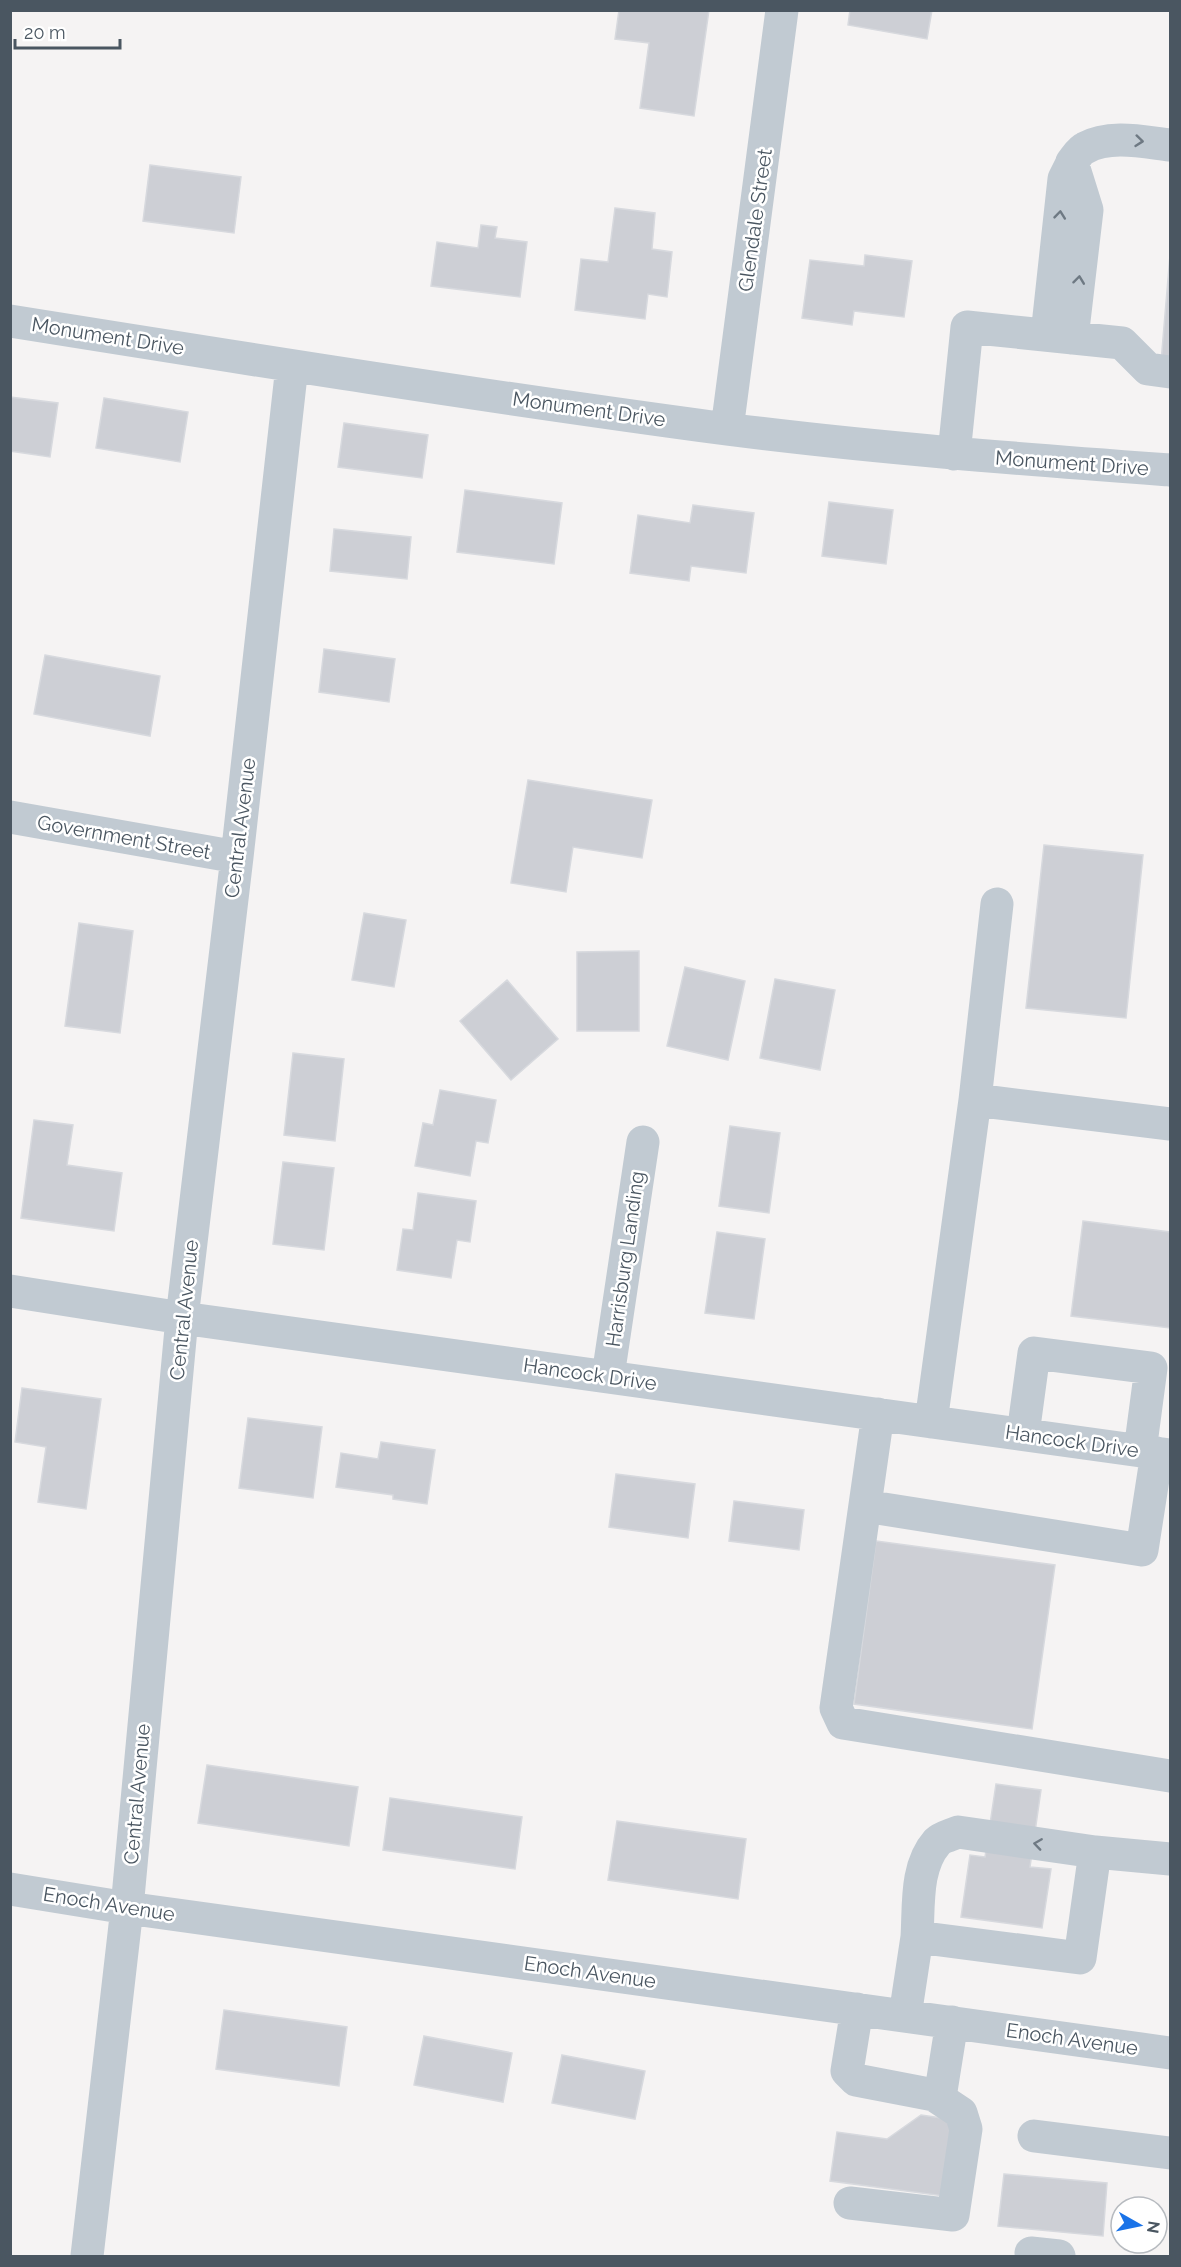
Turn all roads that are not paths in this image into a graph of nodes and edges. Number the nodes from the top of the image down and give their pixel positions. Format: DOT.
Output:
graph roads {
  1 [pos="782,10"];
  2 [pos="1170,145"];
  3 [pos="10,321"];
  4 [pos="1060,337"];
  5 [pos="292,366"];
  6 [pos="1170,372"];
  7 [pos="727,429"];
  8 [pos="954,454"];
  9 [pos="1170,470"];
  10 [pos="10,817"];
  11 [pos="237,856"];
  12 [pos="997,904"];
  13 [pos="975,1100"];
  14 [pos="1170,1124"];
  15 [pos="643,1142"];
  16 [pos="10,1291"];
  17 [pos="182,1318"];
  18 [pos="608,1376"];
  19 [pos="878,1414"];
  20 [pos="931,1422"];
  21 [pos="1023,1434"];
  22 [pos="1156,1453"];
  23 [pos="865,1506"];
  24 [pos="1170,1776"];
  25 [pos="1095,1852"];
  26 [pos="1170,1859"];
  27 [pos="10,1889"];
  28 [pos="127,1908"];
  29 [pos="917,1937"];
  30 [pos="857,2009"];
  31 [pos="905,2016"];
  32 [pos="952,2022"];
  33 [pos="1170,2053"];
  34 [pos="934,2095"];
  35 [pos="1034,2136"];
  36 [pos="1170,2153"];
  37 [pos="850,2203"];
  38 [pos="87,2256"];
  1 -- 7 [label="street, Glendale Street"];
  4 -- 2 [label="street, one-way"];
  3 -- 5 [label="street, Monument Drive"];
  4 -- 6 [label="street"];
  4 -- 8 [label="street"];
  5 -- 7 [label="street, Monument Drive"];
  5 -- 11 [label="street, Central Avenue"];
  7 -- 8 [label="street, Monument Drive"];
  8 -- 9 [label="street, Monument Drive"];
  10 -- 11 [label="street, Government Street"];
  11 -- 17 [label="street, Central Avenue"];
  12 -- 13 [label="street"];
  13 -- 14 [label="street"];
  13 -- 20 [label="street"];
  15 -- 18 [label="street, Harrisburg Landing"];
  16 -- 17 [label="street, Hancock Drive"];
  17 -- 18 [label="street, Hancock Drive"];
  17 -- 28 [label="street, Central Avenue"];
  18 -- 19 [label="street, Hancock Drive"];
  19 -- 20 [label="street, Hancock Drive"];
  19 -- 23 [label="street"];
  20 -- 21 [label="street, Hancock Drive"];
  21 -- 22 [label="street, Hancock Drive"];
  21 -- 22 [label="street"];
  22 -- 23 [label="street"];
  23 -- 24 [label="street"];
  25 -- 26 [label="street"];
  25 -- 29 [label="street, one-way"];
  25 -- 29 [label="street"];
  27 -- 28 [label="street, Enoch Avenue"];
  28 -- 30 [label="street, Enoch Avenue"];
  28 -- 38 [label="street, Central Avenue"];
  29 -- 31 [label="street"];
  30 -- 31 [label="street, Enoch Avenue"];
  30 -- 34 [label="street"];
  31 -- 32 [label="street, Enoch Avenue"];
  32 -- 33 [label="street, Enoch Avenue"];
  32 -- 34 [label="street"];
  34 -- 37 [label="street"];
  35 -- 36 [label="street"];
}
